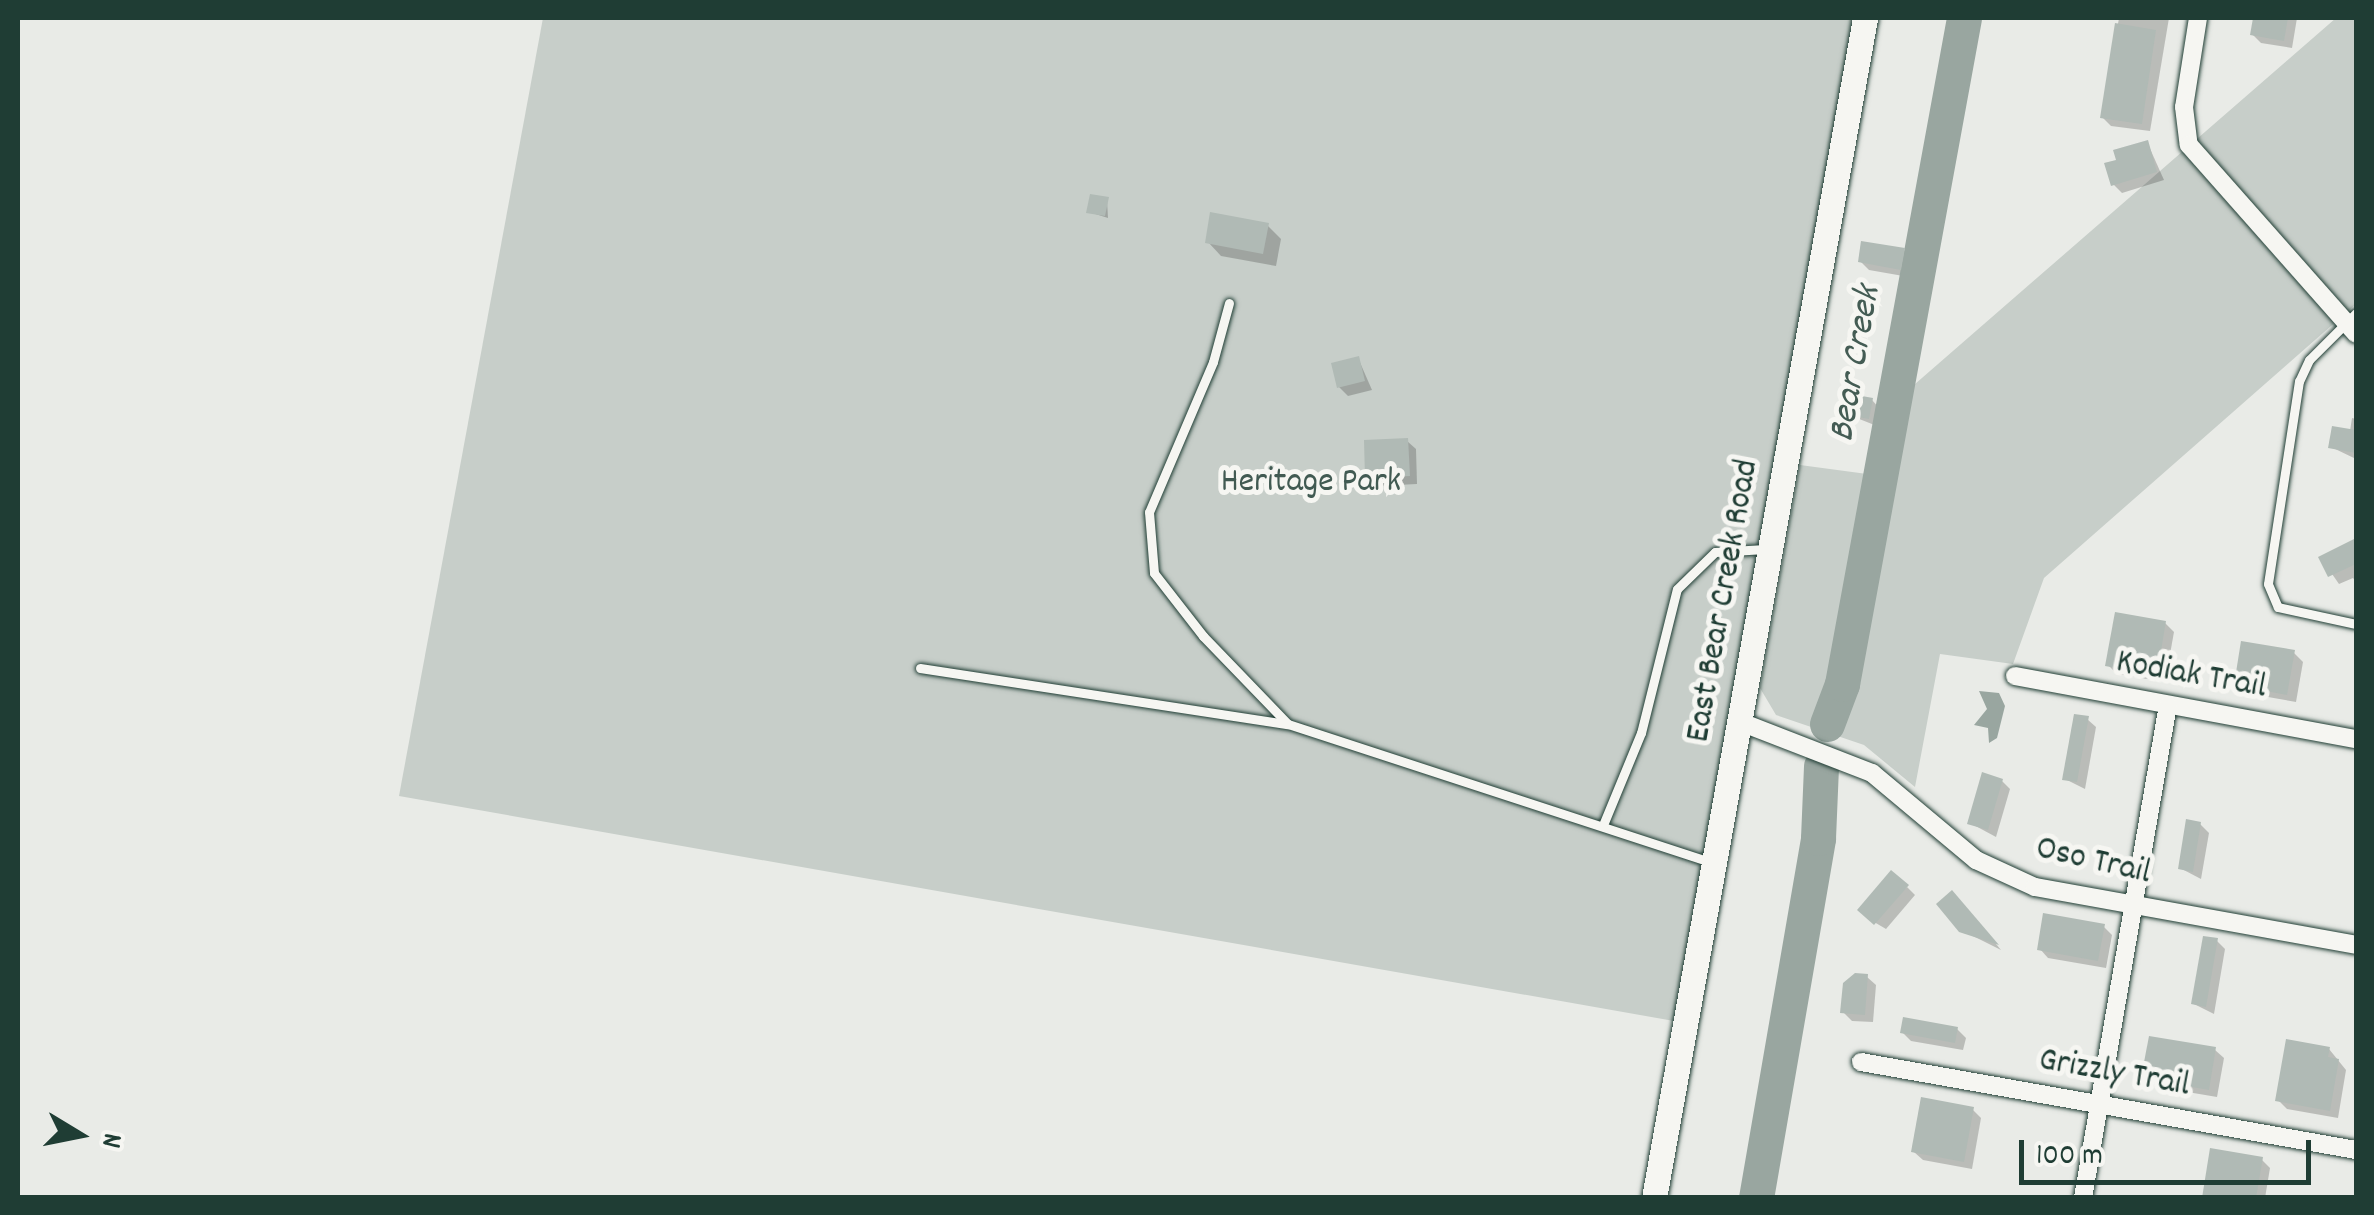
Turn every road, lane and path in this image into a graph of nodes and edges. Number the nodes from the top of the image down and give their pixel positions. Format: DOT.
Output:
graph roads {
  1 [pos="1865,18"];
  2 [pos="2198,18"];
  3 [pos="1229,303"];
  4 [pos="2352,323"];
  5 [pos="1768,550"];
  6 [pos="2356,624"];
  7 [pos="920,668"];
  8 [pos="2015,676"];
  9 [pos="2168,706"];
  10 [pos="1738,721"];
  11 [pos="1288,724"];
  12 [pos="2356,739"];
  13 [pos="1603,825"];
  14 [pos="1714,862"];
  15 [pos="2133,905"];
  16 [pos="2356,945"];
  17 [pos="1861,1062"];
  18 [pos="2099,1104"];
  19 [pos="2356,1150"];
  20 [pos="1654,1198"];
  21 [pos="2084,1198"];
  1 -- 5 [label="main road, East Bear Creek Road"];
  2 -- 4 [label="street"];
  3 -- 11 [label="lane"];
  4 -- 6 [label="lane"];
  5 -- 10 [label="main road, East Bear Creek Road"];
  5 -- 13 [label="lane"];
  7 -- 11 [label="lane"];
  8 -- 9 [label="street, Kodiak Trail"];
  9 -- 12 [label="street, Kodiak Trail"];
  9 -- 15 [label="street"];
  10 -- 14 [label="main road, East Bear Creek Road"];
  10 -- 15 [label="street, Oso Trail"];
  11 -- 13 [label="lane"];
  13 -- 14 [label="lane"];
  14 -- 20 [label="main road, East Bear Creek Road"];
  15 -- 16 [label="street, Oso Trail"];
  15 -- 18 [label="street"];
  17 -- 18 [label="street, Grizzly Trail"];
  18 -- 19 [label="street, Grizzly Trail"];
  18 -- 21 [label="street"];
}
